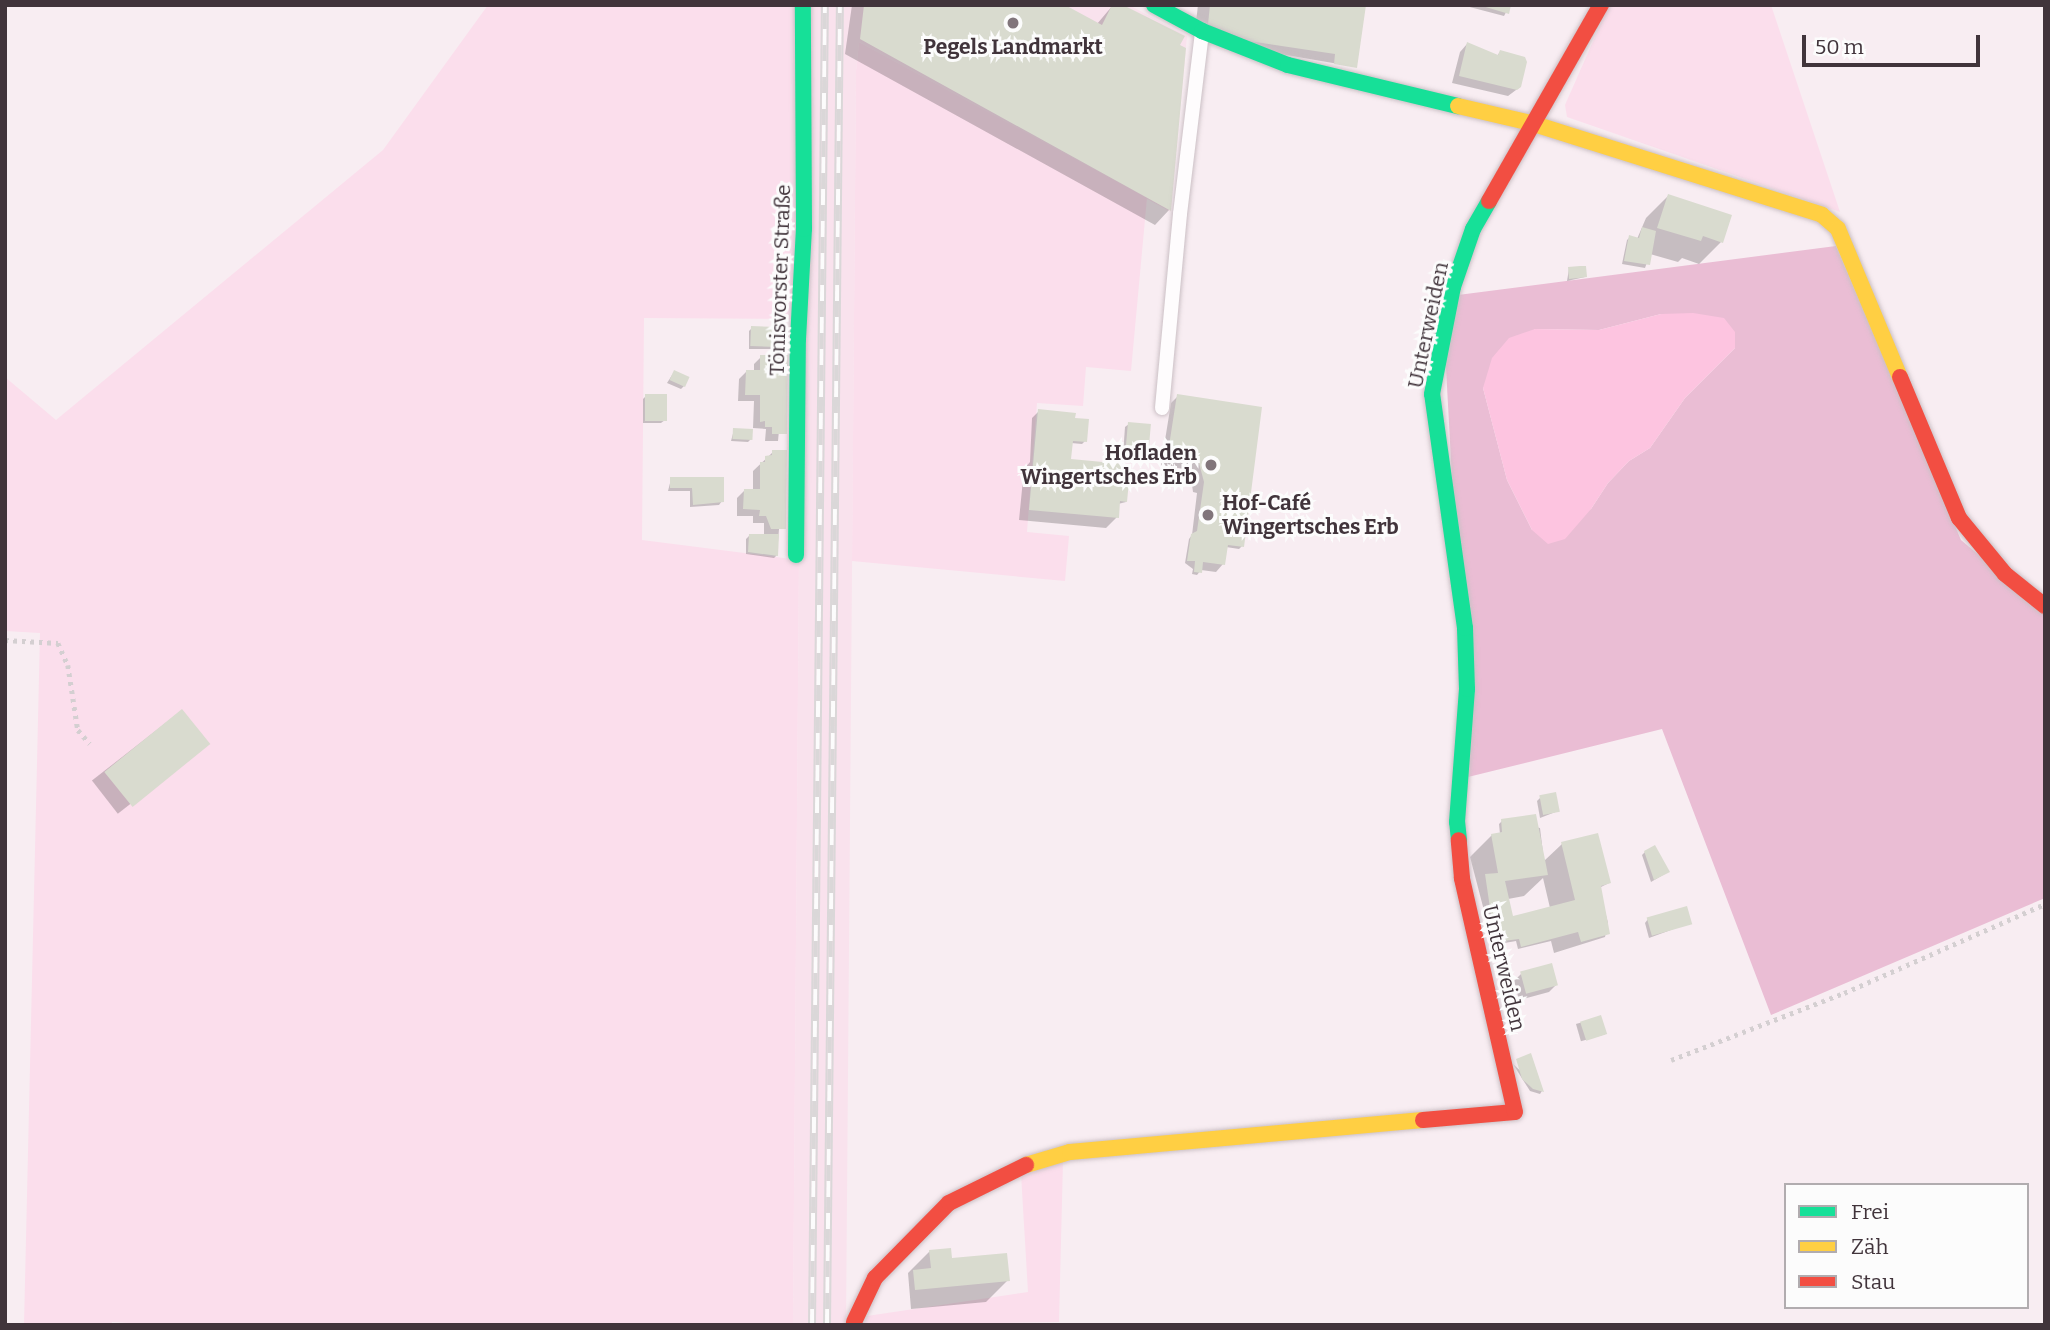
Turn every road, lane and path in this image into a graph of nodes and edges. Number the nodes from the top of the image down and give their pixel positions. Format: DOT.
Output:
graph roads {
  1 [pos="803,5"];
  2 [pos="1154,5"];
  3 [pos="1601,5"];
  4 [pos="1202,31"];
  5 [pos="1531,123"];
  6 [pos="1162,408"];
  7 [pos="796,555"];
  8 [pos="2045,607"];
  9 [pos="5,640"];
  10 [pos="90,744"];
  11 [pos="2045,904"];
  12 [pos="1671,1060"];
  13 [pos="854,1322"];
  1 -- 7 [label="street, Tönisvorster Straße"];
  2 -- 4 [label="street"];
  3 -- 5 [label="street, Unterweiden"];
  4 -- 5 [label="street"];
  4 -- 6 [label="lane"];
  5 -- 8 [label="street"];
  5 -- 13 [label="street, Unterweiden"];
  9 -- 10 [label="path"];
  11 -- 12 [label="path"];
}
